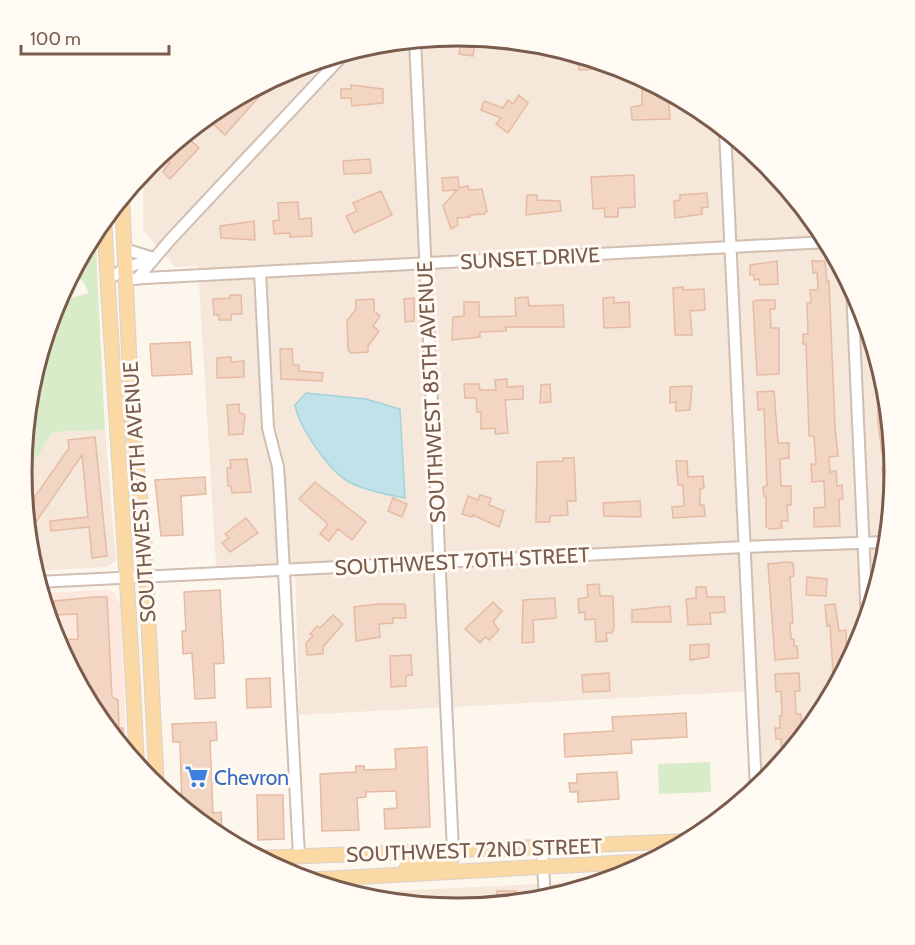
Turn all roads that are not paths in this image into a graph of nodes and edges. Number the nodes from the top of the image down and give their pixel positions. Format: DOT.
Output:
graph roads {
  1 [pos="415,49"];
  2 [pos="334,65"];
  3 [pos="726,142"];
  4 [pos="123,210"];
  5 [pos="105,234"];
  6 [pos="816,243"];
  7 [pos="730,247"];
  8 [pos="124,249"];
  9 [pos="154,258"];
  10 [pos="425,264"];
  11 [pos="260,272"];
  12 [pos="130,275"];
  13 [pos="170,276"];
  14 [pos="107,280"];
  15 [pos="853,315"];
  16 [pos="132,417"];
  17 [pos="116,437"];
  18 [pos="877,542"];
  19 [pos="863,543"];
  20 [pos="744,547"];
  21 [pos="440,562"];
  22 [pos="284,571"];
  23 [pos="146,577"];
  24 [pos="128,578"];
  25 [pos="46,582"];
  26 [pos="866,594"];
  27 [pos="136,752"];
  28 [pos="156,774"];
  29 [pos="755,777"];
  30 [pos="667,843"];
  31 [pos="542,847"];
  32 [pos="453,851"];
  33 [pos="299,856"];
  34 [pos="274,857"];
  35 [pos="630,862"];
  36 [pos="543,866"];
  37 [pos="403,874"];
  38 [pos="329,878"];
  39 [pos="544,889"];
  1 -- 10 [label="street, SOUTHWEST 85TH AVENUE"];
  2 -- 9 [label="street"];
  3 -- 7 [label="street"];
  4 -- 8 [label="main road, SOUTHWEST 87TH AVENUE"];
  5 -- 14 [label="main road, SOUTHWEST 87TH AVENUE"];
  6 -- 7 [label="street, SUNSET DRIVE"];
  7 -- 10 [label="street, SUNSET DRIVE"];
  7 -- 20 [label="street"];
  8 -- 9 [label="street"];
  8 -- 12 [label="main road, SOUTHWEST 87TH AVENUE"];
  9 -- 12 [label="street"];
  9 -- 12 [label="street"];
  9 -- 13 [label="street"];
  10 -- 11 [label="street, SUNSET DRIVE"];
  10 -- 21 [label="street, SOUTHWEST 85TH AVENUE"];
  11 -- 13 [label="street, SUNSET DRIVE"];
  11 -- 22 [label="street"];
  12 -- 13 [label="street, SUNSET DRIVE"];
  12 -- 14 [label="main road"];
  12 -- 16 [label="main road, SOUTHWEST 87TH AVENUE"];
  14 -- 17 [label="main road, SOUTHWEST 87TH AVENUE"];
  15 -- 19 [label="street"];
  16 -- 17 [label="main road"];
  16 -- 23 [label="main road, SOUTHWEST 87TH AVENUE"];
  17 -- 24 [label="main road, SOUTHWEST 87TH AVENUE"];
  18 -- 19 [label="street, SOUTHWEST 70TH STREET"];
  19 -- 20 [label="street, SOUTHWEST 70TH STREET"];
  19 -- 26 [label="street"];
  20 -- 21 [label="street, SOUTHWEST 70TH STREET"];
  20 -- 29 [label="street"];
  21 -- 22 [label="street, SOUTHWEST 70TH STREET"];
  21 -- 32 [label="street, SOUTHWEST 85TH AVENUE"];
  22 -- 23 [label="street, SOUTHWEST 70TH STREET"];
  22 -- 33 [label="street"];
  23 -- 24 [label="street, SOUTHWEST 70TH STREET"];
  23 -- 28 [label="main road, SOUTHWEST 87TH AVENUE"];
  24 -- 25 [label="street, SOUTHWEST 70TH STREET"];
  24 -- 27 [label="main road, SOUTHWEST 87TH AVENUE"];
  30 -- 31 [label="main road, SOUTHWEST 72ND STREET"];
  31 -- 32 [label="main road, SOUTHWEST 72ND STREET"];
  31 -- 36 [label="street"];
  32 -- 33 [label="main road, SOUTHWEST 72ND STREET"];
  32 -- 37 [label="main road"];
  33 -- 34 [label="main road, SOUTHWEST 72ND STREET"];
  35 -- 36 [label="main road, SOUTHWEST 72ND STREET"];
  36 -- 37 [label="main road, SOUTHWEST 72ND STREET"];
  36 -- 39 [label="street"];
  37 -- 38 [label="main road, SOUTHWEST 72ND STREET"];
}
